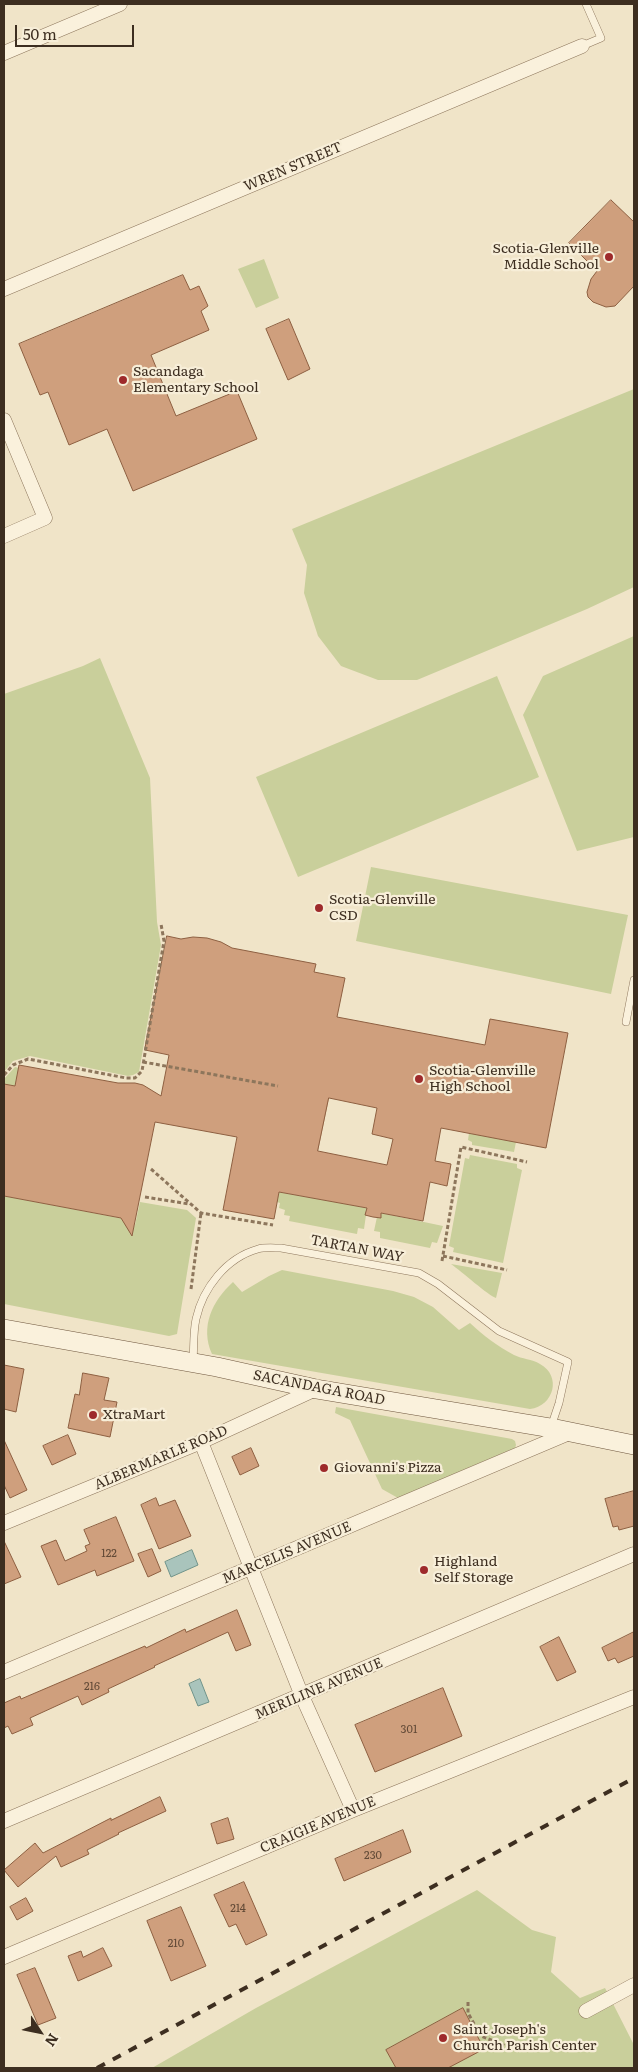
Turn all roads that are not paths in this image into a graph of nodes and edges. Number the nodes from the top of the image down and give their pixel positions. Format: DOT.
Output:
graph roads {
  1 [pos="120,4"];
  2 [pos="586,4"];
  3 [pos="582,46"];
  4 [pos="4,53"];
  5 [pos="4,289"];
  6 [pos="4,420"];
  7 [pos="4,536"];
  8 [pos="634,980"];
  9 [pos="626,1022"];
  10 [pos="4,1329"];
  11 [pos="193,1363"];
  12 [pos="316,1390"];
  13 [pos="551,1428"];
  14 [pos="569,1432"];
  15 [pos="201,1442"];
  16 [pos="634,1446"];
  17 [pos="4,1523"];
  18 [pos="634,1554"];
  19 [pos="251,1569"];
  20 [pos="4,1672"];
  21 [pos="302,1696"];
  22 [pos="634,1696"];
  23 [pos="354,1810"];
  24 [pos="4,1821"];
  25 [pos="4,1957"];
  26 [pos="634,1984"];
  27 [pos="586,2011"];
  1 -- 4 [label="street"];
  2 -- 3 [label="lane"];
  3 -- 5 [label="street, WREN STREET"];
  6 -- 7 [label="street"];
  8 -- 9 [label="lane"];
  10 -- 11 [label="main road, SACANDAGA ROAD"];
  11 -- 12 [label="main road, SACANDAGA ROAD"];
  11 -- 13 [label="lane, TARTAN WAY"];
  12 -- 13 [label="main road, SACANDAGA ROAD"];
  12 -- 15 [label="street, ALBERMARLE ROAD"];
  13 -- 14 [label="main road, SACANDAGA ROAD"];
  14 -- 16 [label="main road, SACANDAGA ROAD"];
  14 -- 19 [label="street, MARCELIS AVENUE"];
  15 -- 17 [label="street, ALBERMARLE ROAD"];
  15 -- 19 [label="street"];
  18 -- 21 [label="street, MERILINE AVENUE"];
  19 -- 20 [label="street, MARCELIS AVENUE"];
  19 -- 21 [label="street"];
  21 -- 23 [label="street"];
  21 -- 24 [label="street, MERILINE AVENUE"];
  22 -- 23 [label="street, CRAIGIE AVENUE"];
  23 -- 25 [label="street, CRAIGIE AVENUE"];
  26 -- 27 [label="street"];
}
